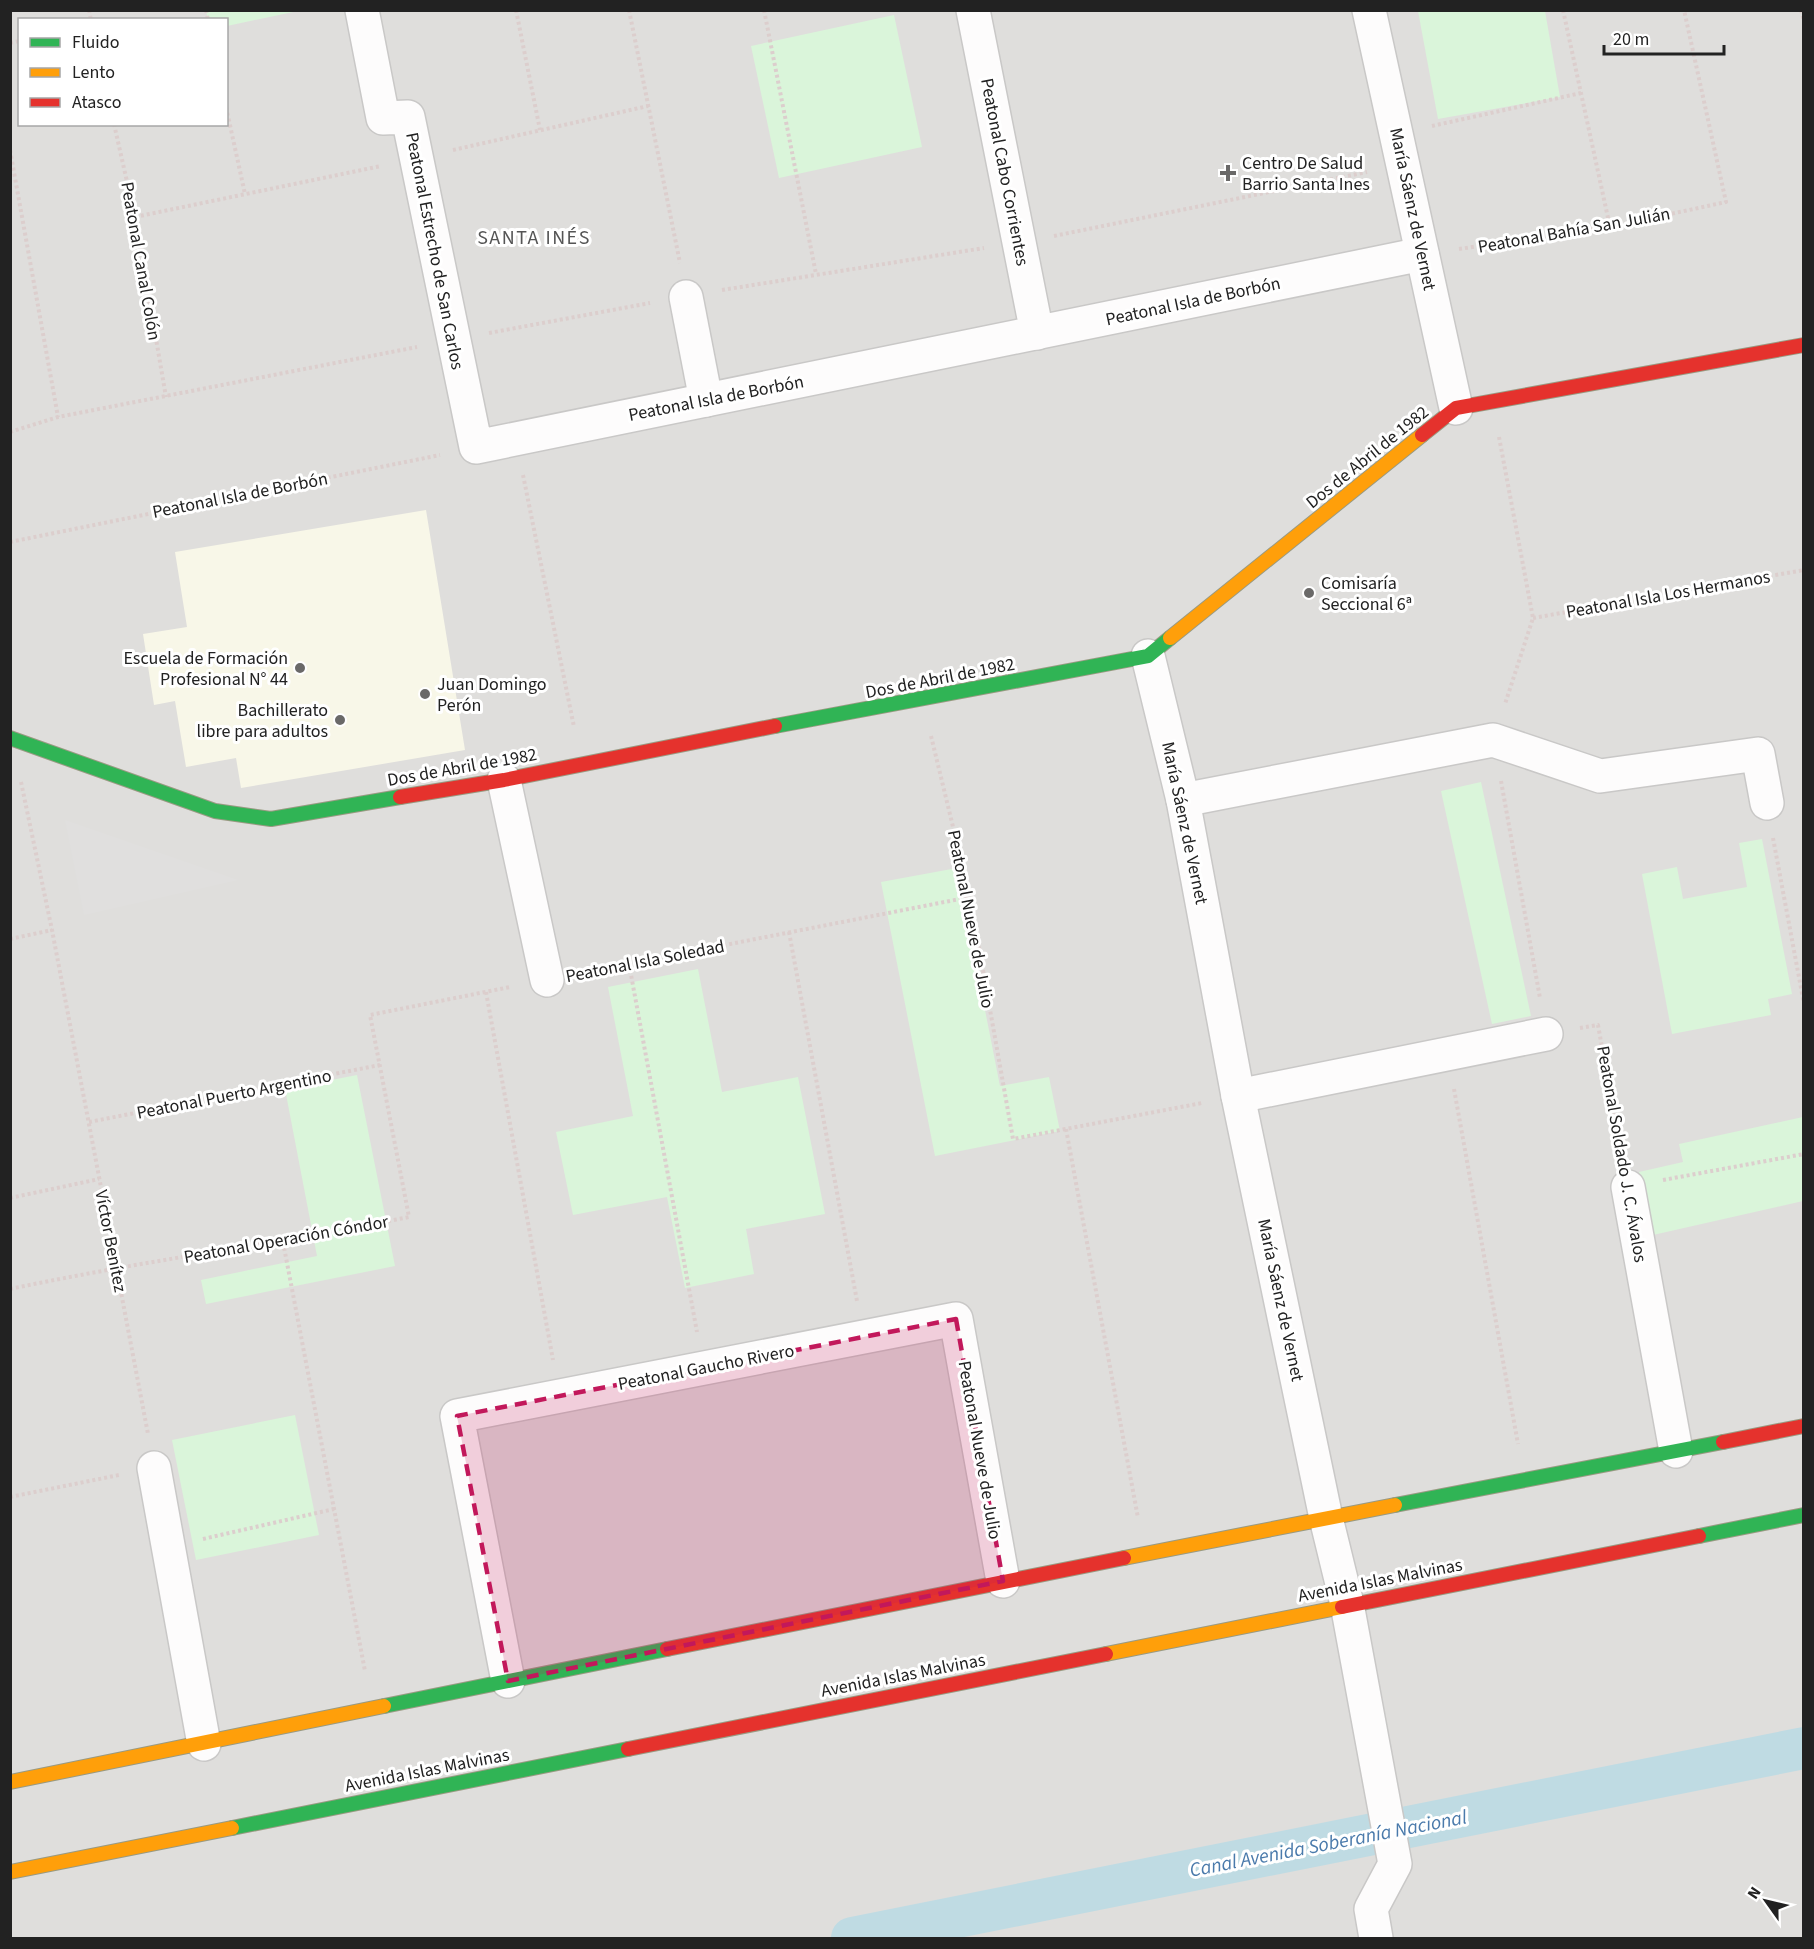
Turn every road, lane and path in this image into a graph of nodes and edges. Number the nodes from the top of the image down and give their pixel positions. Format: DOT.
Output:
graph roads {
  1 [pos="362,10"];
  2 [pos="516,10"];
  3 [pos="629,10"];
  4 [pos="764,10"];
  5 [pos="974,10"];
  6 [pos="1369,10"];
  7 [pos="1563,10"];
  8 [pos="1684,10"];
  9 [pos="1801,10"];
  10 [pos="1803,21"];
  11 [pos="1581,93"];
  12 [pos="228,116"];
  13 [pos="114,126"];
  14 [pos="540,130"];
  15 [pos="1396,134"];
  16 [pos="10,150"];
  17 [pos="245,194"];
  18 [pos="1610,227"];
  19 [pos="1422,254"];
  20 [pos="816,274"];
  21 [pos="686,297"];
  22 [pos="1037,333"];
  23 [pos="1803,345"];
  24 [pos="165,397"];
  25 [pos="706,400"];
  26 [pos="1492,400"];
  27 [pos="1456,408"];
  28 [pos="58,417"];
  29 [pos="516,439"];
  30 [pos="476,447"];
  31 [pos="10,542"];
  32 [pos="1803,570"];
  33 [pos="1533,618"];
  34 [pos="1148,656"];
  35 [pos="922,700"];
  36 [pos="11,738"];
  37 [pos="1493,740"];
  38 [pos="581,763"];
  39 [pos="504,780"];
  40 [pos="1183,800"];
  41 [pos="1767,803"];
  42 [pos="970,897"];
  43 [pos="52,930"];
  44 [pos="789,932"];
  45 [pos="10,939"];
  46 [pos="629,964"];
  47 [pos="547,980"];
  48 [pos="486,992"];
  49 [pos="1803,1003"];
  50 [pos="1546,1034"];
  51 [pos="1447,1052"];
  52 [pos="380,1065"];
  53 [pos="1238,1096"];
  54 [pos="89,1122"];
  55 [pos="1066,1129"];
  56 [pos="1803,1155"];
  57 [pos="99,1179"];
  58 [pos="1628,1187"];
  59 [pos="10,1198"];
  60 [pos="283,1242"];
  61 [pos="116,1266"];
  62 [pos="10,1289"];
  63 [pos="956,1318"];
  64 [pos="863,1336"];
  65 [pos="703,1368"];
  66 [pos="560,1396"];
  67 [pos="1803,1426"];
  68 [pos="1676,1451"];
  69 [pos="154,1468"];
  70 [pos="1525,1482"];
  71 [pos="10,1497"];
  72 [pos="334,1509"];
  73 [pos="1803,1515"];
  74 [pos="1326,1518"];
  75 [pos="168,1547"];
  76 [pos="1145,1554"];
  77 [pos="1004,1581"];
  78 [pos="1347,1604"];
  79 [pos="508,1680"];
  80 [pos="373,1711"];
  81 [pos="204,1744"];
  82 [pos="10,1782"];
  83 [pos="10,1872"];
  84 [pos="1376,1938"];
  1 -- 30 [label="street, Peatonal Estrecho de San Carlos"];
  2 -- 14 [label="path"];
  3 -- 21 [label="path"];
  4 -- 20 [label="path"];
  5 -- 22 [label="street, Peatonal Cabo Corrientes"];
  6 -- 15 [label="street, María Sáenz de Vernet"];
  7 -- 11 [label="path"];
  8 -- 18 [label="path, Peatonal Bahía San Julián"];
  9 -- 10 [label="path"];
  11 -- 15 [label="path"];
  11 -- 18 [label="path"];
  12 -- 17 [label="path"];
  13 -- 24 [label="path, Peatonal Canal Colón"];
  15 -- 19 [label="street, María Sáenz de Vernet"];
  16 -- 28 [label="path"];
  18 -- 19 [label="path, Peatonal Bahía San Julián"];
  19 -- 22 [label="street, Peatonal Isla de Borbón"];
  19 -- 27 [label="street, María Sáenz de Vernet"];
  21 -- 25 [label="street"];
  22 -- 25 [label="street, Peatonal Isla de Borbón"];
  23 -- 26 [label="street, Dos de Abril de 1982"];
  25 -- 29 [label="street, Peatonal Isla de Borbón"];
  26 -- 27 [label="street, Dos de Abril de 1982"];
  26 -- 33 [label="path"];
  27 -- 34 [label="street, Dos de Abril de 1982"];
  29 -- 30 [label="street, Peatonal Isla de Borbón"];
  29 -- 38 [label="path"];
  30 -- 31 [label="path, Peatonal Isla de Borbón"];
  32 -- 33 [label="path, Peatonal Isla Los Hermanos"];
  33 -- 37 [label="path"];
  34 -- 35 [label="street, Dos de Abril de 1982"];
  34 -- 40 [label="street, María Sáenz de Vernet"];
  35 -- 38 [label="street, Dos de Abril de 1982"];
  35 -- 42 [label="path, Peatonal Nueve de Julio"];
  36 -- 39 [label="street, Dos de Abril de 1982"];
  36 -- 43 [label="path, Víctor Benítez"];
  37 -- 40 [label="street"];
  37 -- 41 [label="street"];
  37 -- 50 [label="path"];
  38 -- 39 [label="street, Dos de Abril de 1982"];
  39 -- 47 [label="street"];
  40 -- 53 [label="street, María Sáenz de Vernet"];
  41 -- 49 [label="path"];
  42 -- 44 [label="path, Peatonal Isla Soledad"];
  42 -- 55 [label="path, Peatonal Nueve de Julio"];
  43 -- 45 [label="path"];
  43 -- 54 [label="path, Víctor Benítez"];
  44 -- 46 [label="path, Peatonal Isla Soledad"];
  44 -- 64 [label="path"];
  46 -- 47 [label="path, Peatonal Isla Soledad"];
  46 -- 65 [label="path"];
  47 -- 48 [label="path, Peatonal Isla Soledad"];
  48 -- 52 [label="path, Peatonal Isla Soledad"];
  48 -- 66 [label="path"];
  50 -- 51 [label="street"];
  50 -- 58 [label="path, Peatonal Soldado J. C. Ávalos"];
  51 -- 53 [label="street"];
  51 -- 70 [label="path"];
  52 -- 54 [label="path, Peatonal Puerto Argentino"];
  52 -- 60 [label="path, Peatonal Operación Cóndor"];
  53 -- 55 [label="path"];
  53 -- 74 [label="street, María Sáenz de Vernet"];
  54 -- 57 [label="path, Víctor Benítez"];
  55 -- 76 [label="path"];
  56 -- 58 [label="path"];
  57 -- 59 [label="path"];
  57 -- 61 [label="path, Víctor Benítez"];
  58 -- 68 [label="street, Peatonal Soldado J. C. Ávalos"];
  60 -- 61 [label="path, Peatonal Operación Cóndor"];
  60 -- 72 [label="path"];
  61 -- 62 [label="path, Peatonal Operación Cóndor"];
  61 -- 69 [label="path, Víctor Benítez"];
  63 -- 64 [label="street, Peatonal Gaucho Rivero"];
  63 -- 77 [label="street, Peatonal Nueve de Julio"];
  64 -- 65 [label="street, Peatonal Gaucho Rivero"];
  65 -- 66 [label="street, Peatonal Gaucho Rivero"];
  66 -- 79 [label="street, Peatonal Gaucho Rivero"];
  67 -- 68 [label="street"];
  68 -- 70 [label="street"];
  69 -- 71 [label="path"];
  69 -- 75 [label="street"];
  70 -- 74 [label="street"];
  72 -- 75 [label="path"];
  72 -- 80 [label="path"];
  73 -- 78 [label="street, Avenida Islas Malvinas"];
  74 -- 76 [label="street"];
  74 -- 78 [label="street, María Sáenz de Vernet"];
  75 -- 81 [label="street"];
  76 -- 77 [label="street"];
  77 -- 79 [label="street"];
  78 -- 83 [label="street, Avenida Islas Malvinas"];
  78 -- 84 [label="street, María Sáenz de Vernet"];
  79 -- 80 [label="street"];
  80 -- 81 [label="street"];
  81 -- 82 [label="street"];
}
